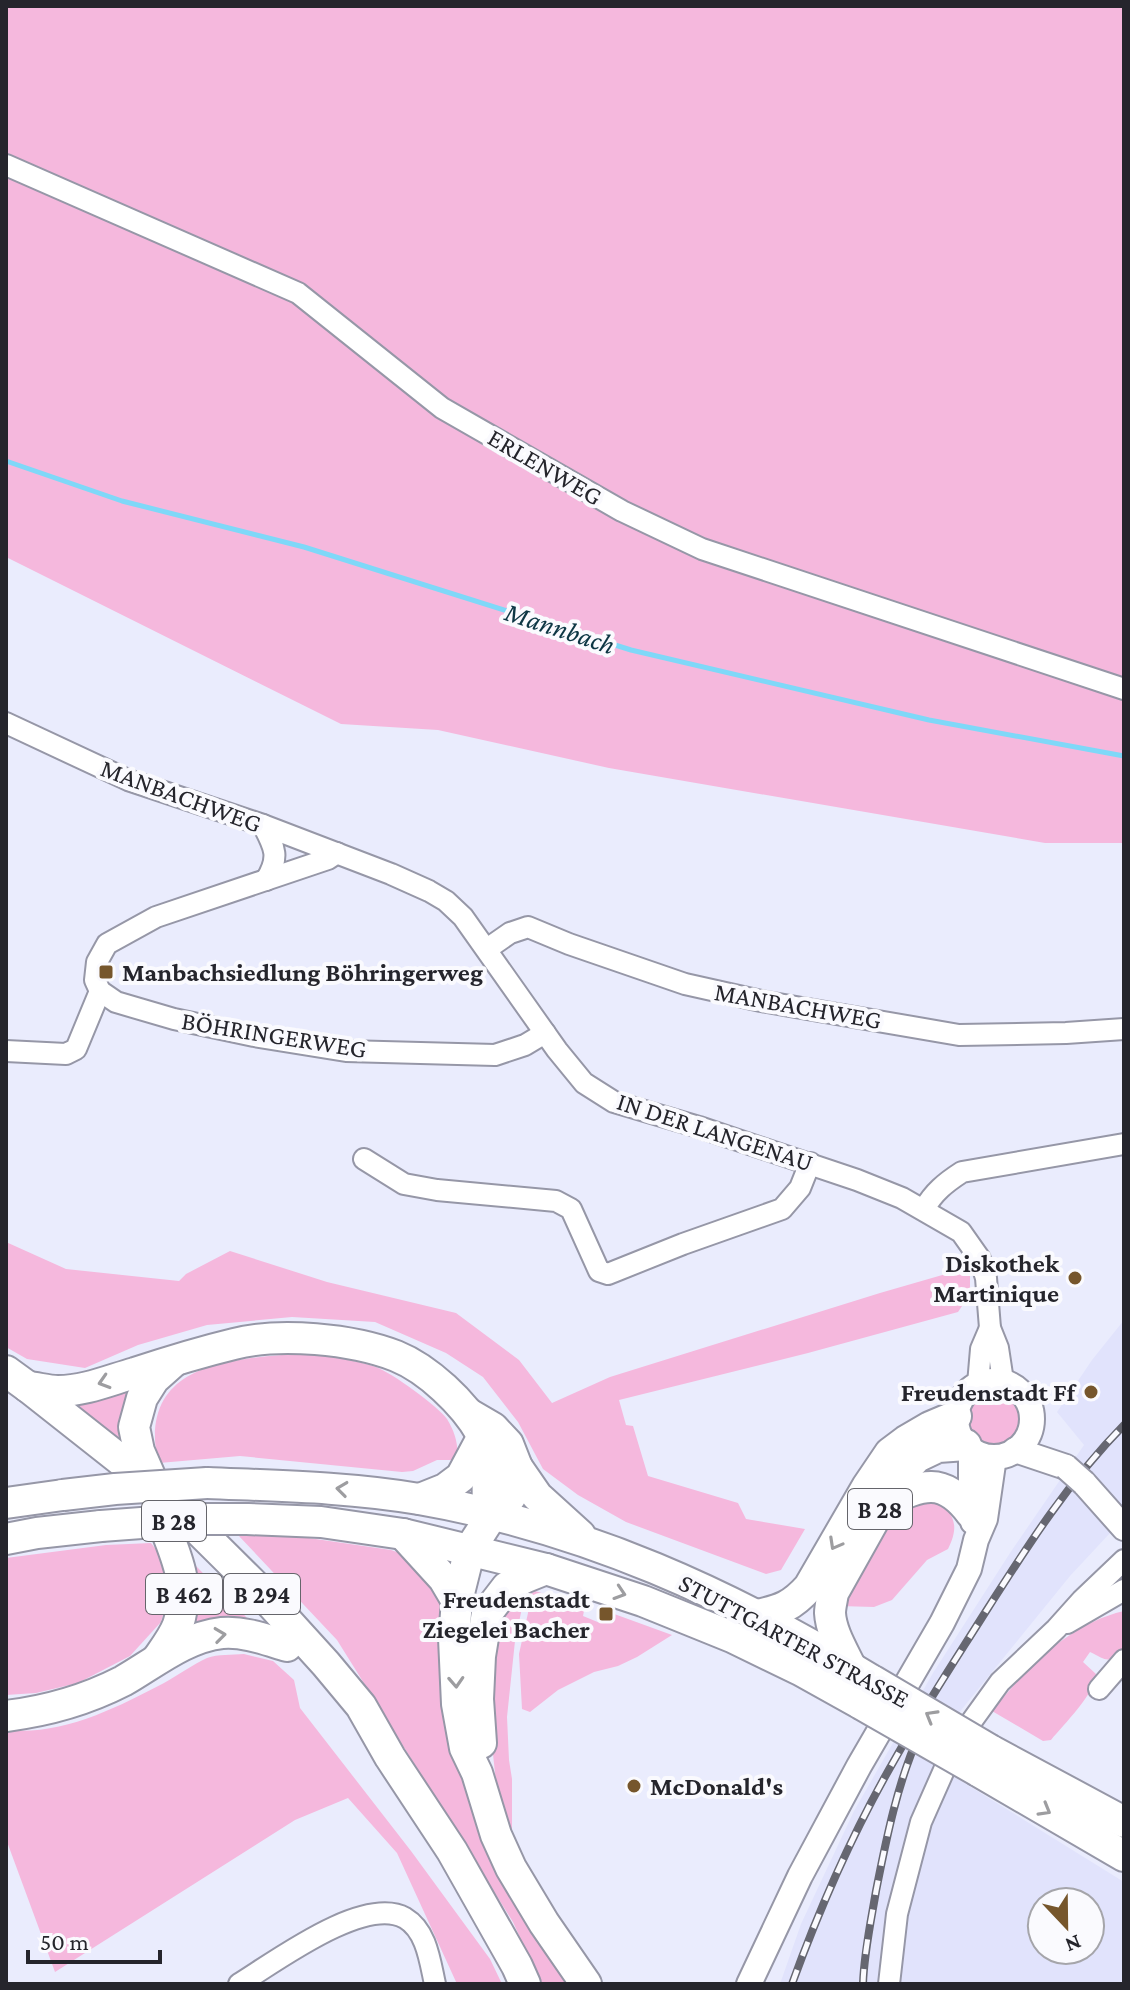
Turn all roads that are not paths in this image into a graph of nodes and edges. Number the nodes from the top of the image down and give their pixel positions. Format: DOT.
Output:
graph roads {
  1 [pos="6,165"];
  2 [pos="1124,689"];
  3 [pos="6,723"];
  4 [pos="263,825"];
  5 [pos="337,853"];
  6 [pos="266,880"];
  7 [pos="446,901"];
  8 [pos="487,949"];
  9 [pos="100,991"];
  10 [pos="1124,1029"];
  11 [pos="545,1033"];
  12 [pos="6,1051"];
  13 [pos="1124,1144"];
  14 [pos="364,1159"];
  15 [pos="810,1163"];
  16 [pos="924,1209"];
  17 [pos="990,1328"];
  18 [pos="177,1359"];
  19 [pos="1003,1381"];
  20 [pos="13,1383"];
  21 [pos="978,1384"];
  22 [pos="956,1416"];
  23 [pos="476,1425"];
  24 [pos="1031,1430"];
  25 [pos="987,1450"];
  26 [pos="517,1467"];
  27 [pos="1075,1475"];
  28 [pos="156,1488"];
  29 [pos="420,1499"];
  30 [pos="6,1503"];
  31 [pos="883,1503"];
  32 [pos="492,1515"];
  33 [pos="1122,1518"];
  34 [pos="164,1525"];
  35 [pos="974,1526"];
  36 [pos="403,1534"];
  37 [pos="6,1539"];
  38 [pos="587,1542"];
  39 [pos="470,1549"];
  40 [pos="1124,1560"];
  41 [pos="546,1569"];
  42 [pos="1124,1590"];
  43 [pos="457,1601"];
  44 [pos="757,1615"];
  45 [pos="1056,1629"];
  46 [pos="287,1646"];
  47 [pos="157,1660"];
  48 [pos="1124,1660"];
  49 [pos="862,1684"];
  50 [pos="1099,1689"];
  51 [pos="6,1716"];
  52 [pos="390,1757"];
  53 [pos="984,1760"];
  54 [pos="477,1773"];
  55 [pos="1124,1822"];
  56 [pos="1124,1856"];
  57 [pos="239,1984"];
  58 [pos="435,1984"];
  59 [pos="525,1984"];
  60 [pos="586,1984"];
  61 [pos="749,1984"];
  62 [pos="889,1984"];
  1 -- 2 [label="street, ERLENWEG"];
  3 -- 4 [label="street, MANBACHWEG"];
  4 -- 5 [label="street, MANBACHWEG"];
  4 -- 6 [label="street"];
  5 -- 6 [label="street"];
  5 -- 7 [label="street, MANBACHWEG"];
  6 -- 9 [label="street"];
  7 -- 8 [label="street, IN DER LANGENAU"];
  8 -- 10 [label="street, MANBACHWEG"];
  8 -- 11 [label="street, IN DER LANGENAU"];
  9 -- 11 [label="street, BÖHRINGERWEG"];
  9 -- 12 [label="street"];
  11 -- 15 [label="street, IN DER LANGENAU"];
  13 -- 16 [label="street"];
  14 -- 15 [label="street"];
  15 -- 16 [label="street, IN DER LANGENAU"];
  16 -- 17 [label="street, IN DER LANGENAU"];
  17 -- 19 [label="street, IN DER LANGENAU"];
  17 -- 21 [label="street, IN DER LANGENAU"];
  18 -- 20 [label="main road, one-way"];
  18 -- 23 [label="main road"];
  18 -- 28 [label="main road"];
  19 -- 21 [label="street"];
  19 -- 24 [label="street"];
  20 -- 28 [label="main road, B 294"];
  20 -- 34 [label="main road, B 294"];
  21 -- 22 [label="street"];
  22 -- 25 [label="street"];
  22 -- 44 [label="main road, B 28, one-way"];
  23 -- 26 [label="main road"];
  23 -- 29 [label="main road"];
  23 -- 32 [label="main road"];
  24 -- 25 [label="street"];
  24 -- 27 [label="street"];
  25 -- 27 [label="street"];
  25 -- 31 [label="main road, B 28"];
  25 -- 35 [label="street"];
  26 -- 32 [label="main road"];
  26 -- 38 [label="main road"];
  27 -- 33 [label="street"];
  28 -- 52 [label="main road, B 294"];
  29 -- 30 [label="main road, STUTTGARTER STRASSE / B 28, one-way, bridge"];
  29 -- 32 [label="main road, STUTTGARTER STRASSE / B 28"];
  31 -- 35 [label="main road"];
  31 -- 49 [label="main road, B 28"];
  32 -- 38 [label="main road, STUTTGARTER STRASSE / B 28"];
  32 -- 39 [label="main road"];
  34 -- 46 [label="main road, B 294"];
  34 -- 47 [label="main road, B 462"];
  35 -- 61 [label="street"];
  36 -- 37 [label="main road, STUTTGARTER STRASSE / B 28, bridge"];
  36 -- 39 [label="main road, STUTTGARTER STRASSE / B 28"];
  36 -- 43 [label="main road"];
  38 -- 44 [label="main road, STUTTGARTER STRASSE / B 28"];
  39 -- 41 [label="main road, STUTTGARTER STRASSE / B 28"];
  39 -- 43 [label="main road"];
  40 -- 45 [label="street"];
  41 -- 49 [label="main road, STUTTGARTER STRASSE / B 28, one-way"];
  41 -- 54 [label="main road"];
  42 -- 45 [label="street"];
  43 -- 54 [label="main road, one-way"];
  44 -- 49 [label="main road, STUTTGARTER STRASSE / B 28"];
  45 -- 62 [label="street"];
  47 -- 46 [label="main road, one-way"];
  46 -- 52 [label="main road, B 294"];
  47 -- 51 [label="main road, B 462"];
  48 -- 50 [label="street"];
  49 -- 53 [label="main road, STUTTGARTER STRASSE / B 28, bridge"];
  52 -- 59 [label="main road, B 294"];
  53 -- 55 [label="main road, STUTTGARTER STRASSE / B 28"];
  53 -- 56 [label="main road, STUTTGARTER STRASSE / B 28, one-way"];
  54 -- 60 [label="main road"];
  57 -- 58 [label="street"];
}
